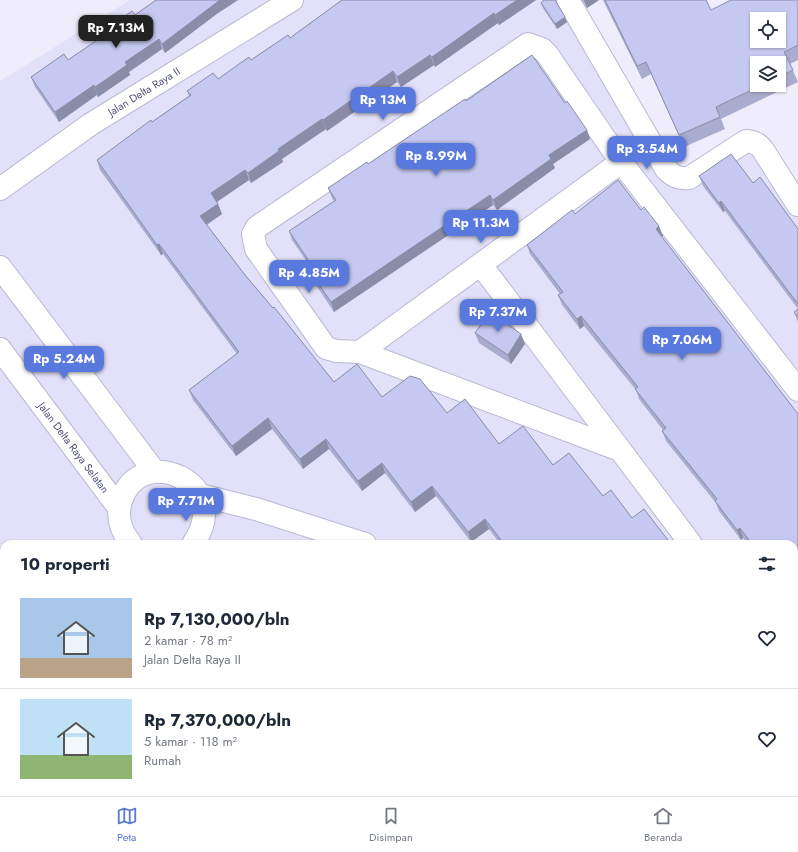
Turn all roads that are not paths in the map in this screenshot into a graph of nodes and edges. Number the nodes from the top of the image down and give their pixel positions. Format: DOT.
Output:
graph roads {
  1 [pos="292,0"];
  2 [pos="568,0"];
  3 [pos="621,162"];
  4 [pos="0,189"];
  5 [pos="798,205"];
  6 [pos="481,265"];
  7 [pos="0,267"];
  8 [pos="0,349"];
  9 [pos="360,352"];
  10 [pos="798,390"];
  11 [pos="620,450"];
  12 [pos="155,472"];
  13 [pos="200,495"];
  14 [pos="119,508"];
  15 [pos="128,540"];
  16 [pos="196,540"];
  17 [pos="353,540"];
  18 [pos="688,540"];
  1 -- 4 [label="street, Jalan Delta Raya II"];
  2 -- 5 [label="street"];
  3 -- 6 [label="street"];
  3 -- 9 [label="street"];
  3 -- 10 [label="street"];
  6 -- 9 [label="street"];
  6 -- 11 [label="street"];
  7 -- 12 [label="street"];
  8 -- 14 [label="street, Jalan Delta Raya Selatan"];
  9 -- 11 [label="street"];
  11 -- 18 [label="street"];
  12 -- 13 [label="street"];
  12 -- 14 [label="street"];
  13 -- 16 [label="street"];
  13 -- 17 [label="street"];
  14 -- 15 [label="street"];
}
